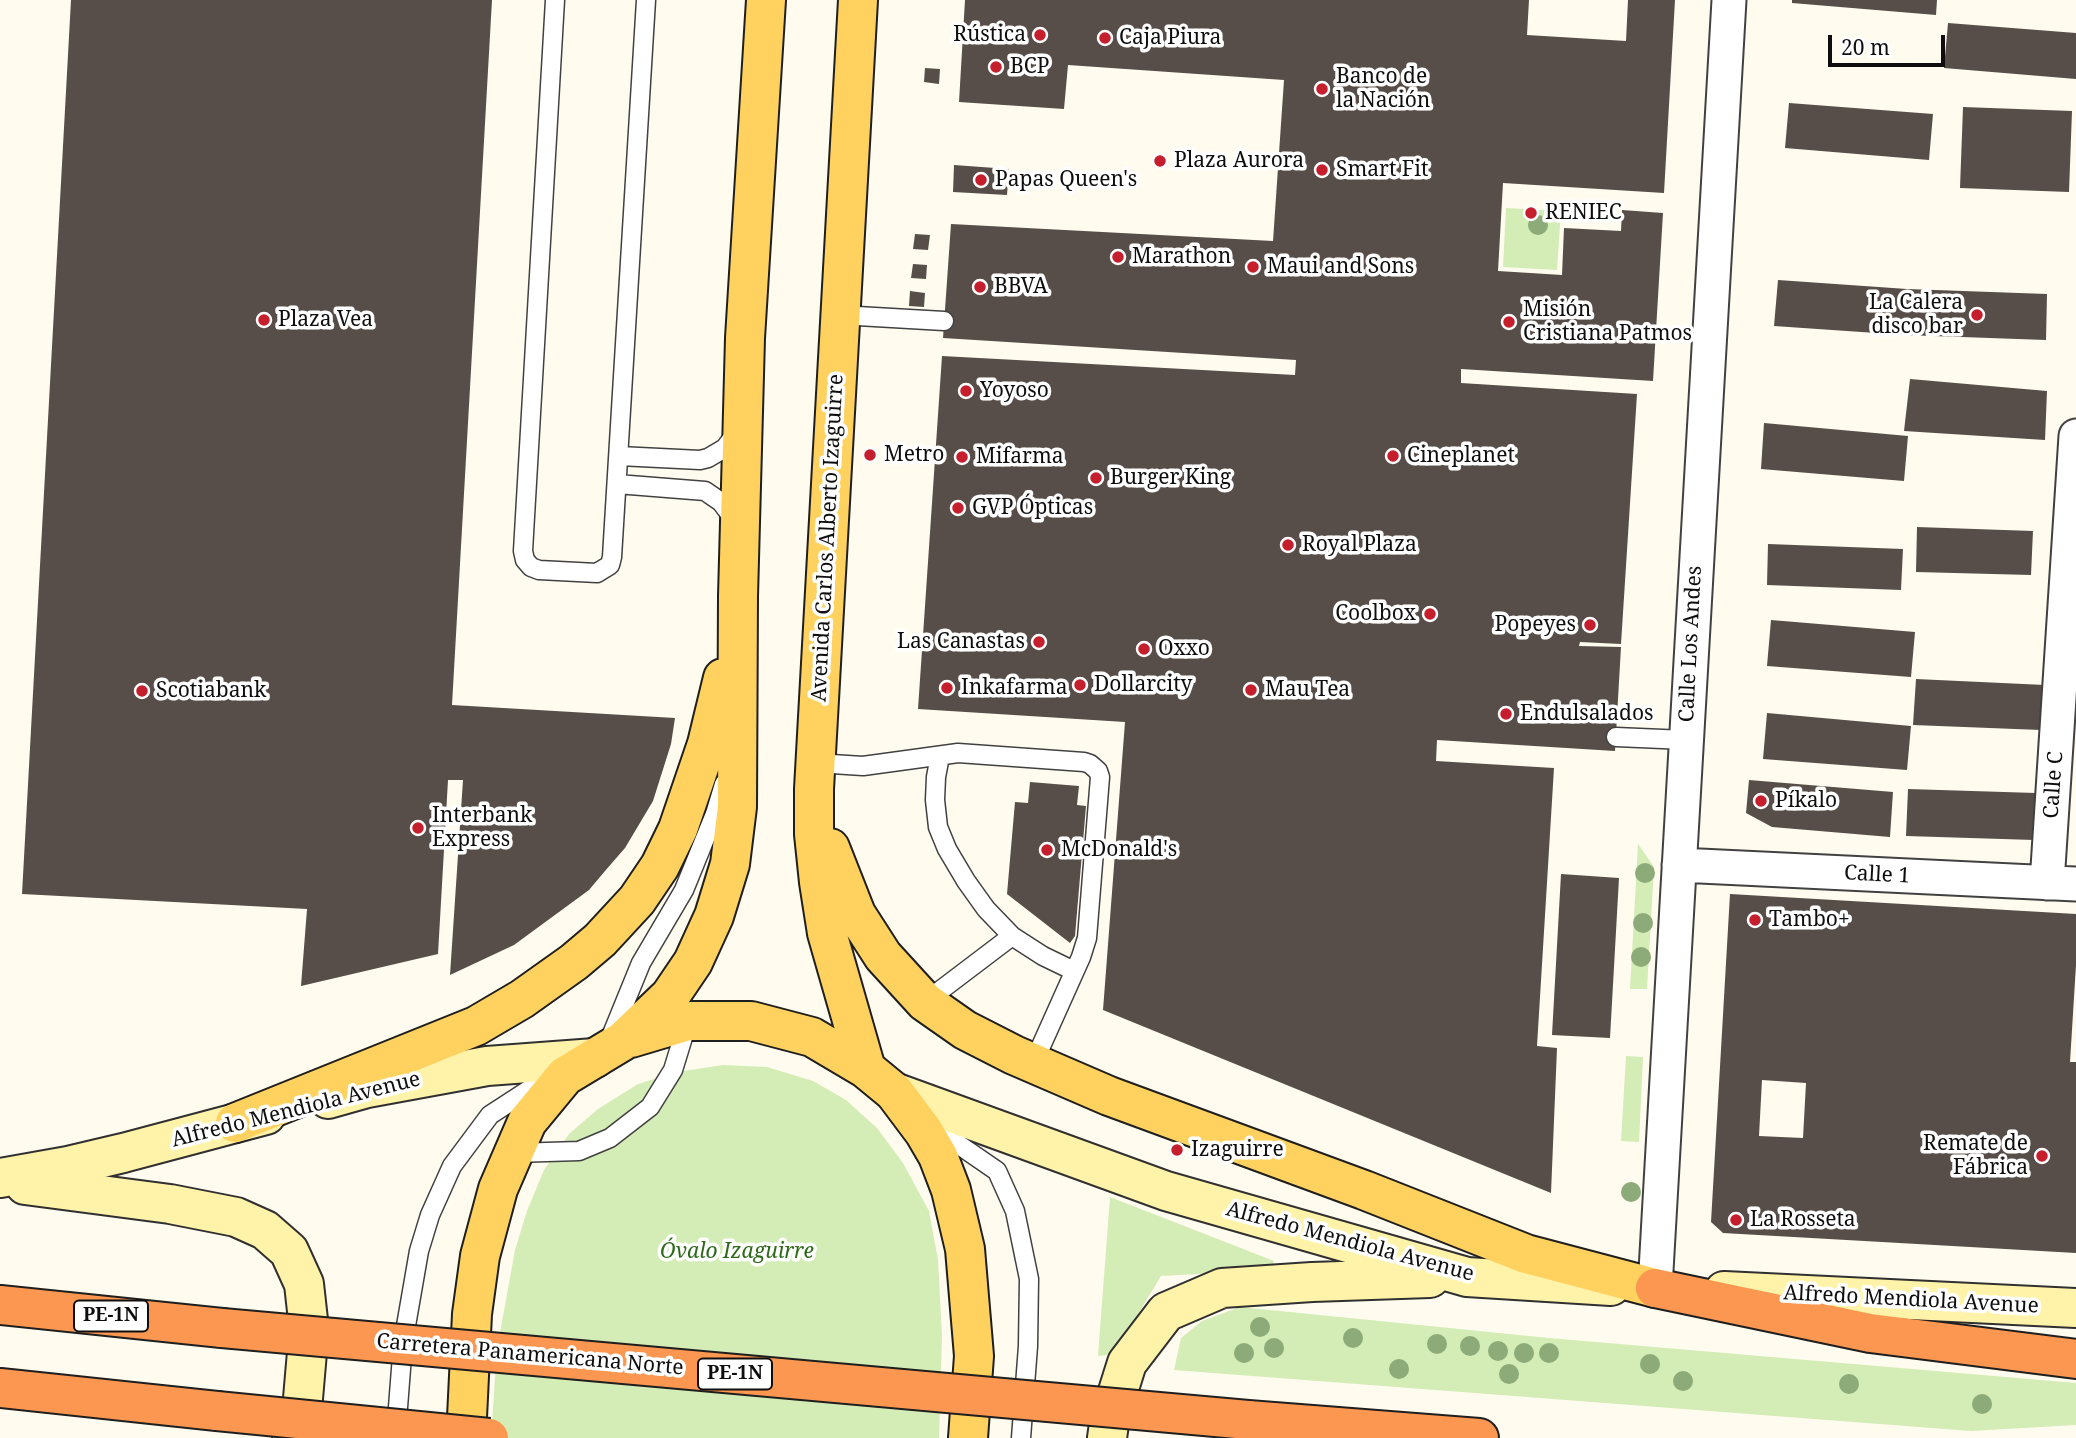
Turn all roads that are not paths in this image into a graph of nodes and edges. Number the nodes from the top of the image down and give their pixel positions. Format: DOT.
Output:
graph roads {
  1 [pos="555,0"];
  2 [pos="646,0"];
  3 [pos="766,0"];
  4 [pos="858,0"];
  5 [pos="1729,0"];
  6 [pos="840,315"];
  7 [pos="944,321"];
  8 [pos="742,423"];
  9 [pos="2076,436"];
  10 [pos="619,456"];
  11 [pos="617,484"];
  12 [pos="739,529"];
  13 [pos="738,596"];
  14 [pos="1616,737"];
  15 [pos="1686,740"];
  16 [pos="940,756"];
  17 [pos="815,776"];
  18 [pos="1679,865"];
  19 [pos="2062,884"];
  20 [pos="1012,936"];
  21 [pos="1074,971"];
  22 [pos="925,1003"];
  23 [pos="688,1021"];
  24 [pos="597,1057"];
  25 [pos="1033,1064"];
  26 [pos="889,1090"];
  27 [pos="235,1123"];
  28 [pos="514,1153"];
  29 [pos="0,1180"];
  30 [pos="1467,1277"];
  31 [pos="1655,1289"];
  32 [pos="0,1305"];
  33 [pos="2076,1308"];
  34 [pos="2076,1359"];
  35 [pos="0,1388"];
  36 [pos="292,1438"];
  37 [pos="396,1438"];
  38 [pos="466,1438"];
  39 [pos="489,1438"];
  40 [pos="968,1438"];
  41 [pos="1021,1438"];
  42 [pos="1107,1438"];
  43 [pos="1479,1438"];
  1 -- 11 [label="lane"];
  2 -- 10 [label="lane"];
  3 -- 8 [label="main road"];
  4 -- 6 [label="main road, Avenida Carlos Alberto Izaguirre"];
  5 -- 15 [label="street, Calle Los Andes"];
  6 -- 7 [label="lane"];
  6 -- 17 [label="main road, Avenida Carlos Alberto Izaguirre"];
  8 -- 10 [label="lane"];
  8 -- 12 [label="main road"];
  9 -- 19 [label="street, Calle C"];
  10 -- 11 [label="lane"];
  11 -- 12 [label="lane"];
  12 -- 13 [label="main road"];
  13 -- 24 [label="main road"];
  13 -- 27 [label="main road"];
  14 -- 15 [label="lane"];
  15 -- 18 [label="street, Calle Los Andes"];
  16 -- 17 [label="lane"];
  16 -- 20 [label="lane"];
  16 -- 21 [label="lane"];
  17 -- 22 [label="main road"];
  17 -- 26 [label="main road, Avenida Carlos Alberto Izaguirre"];
  18 -- 19 [label="street, Calle 1"];
  18 -- 31 [label="street, Calle Los Andes"];
  20 -- 21 [label="lane"];
  20 -- 22 [label="lane"];
  21 -- 25 [label="lane"];
  22 -- 25 [label="main road"];
  23 -- 24 [label="main road, Avenida Carlos Alberto Izaguirre"];
  23 -- 26 [label="main road, Avenida Carlos Alberto Izaguirre"];
  23 -- 28 [label="lane"];
  24 -- 27 [label="main road, Alfredo Mendiola Avenue"];
  24 -- 28 [label="main road"];
  24 -- 37 [label="lane"];
  25 -- 31 [label="main road"];
  26 -- 30 [label="main road, Alfredo Mendiola Avenue"];
  26 -- 40 [label="main road, Avenida Carlos Alberto Izaguirre"];
  26 -- 41 [label="lane"];
  27 -- 29 [label="main road, Alfredo Mendiola Avenue"];
  28 -- 38 [label="main road"];
  29 -- 36 [label="main road"];
  30 -- 31 [label="main road, Alfredo Mendiola Avenue"];
  30 -- 42 [label="main road"];
  31 -- 33 [label="main road, Alfredo Mendiola Avenue"];
  31 -- 34 [label="highway"];
  32 -- 43 [label="highway, Carretera Panamericana Norte / PE-1N, bridge"];
  35 -- 39 [label="highway, bridge"];
}
